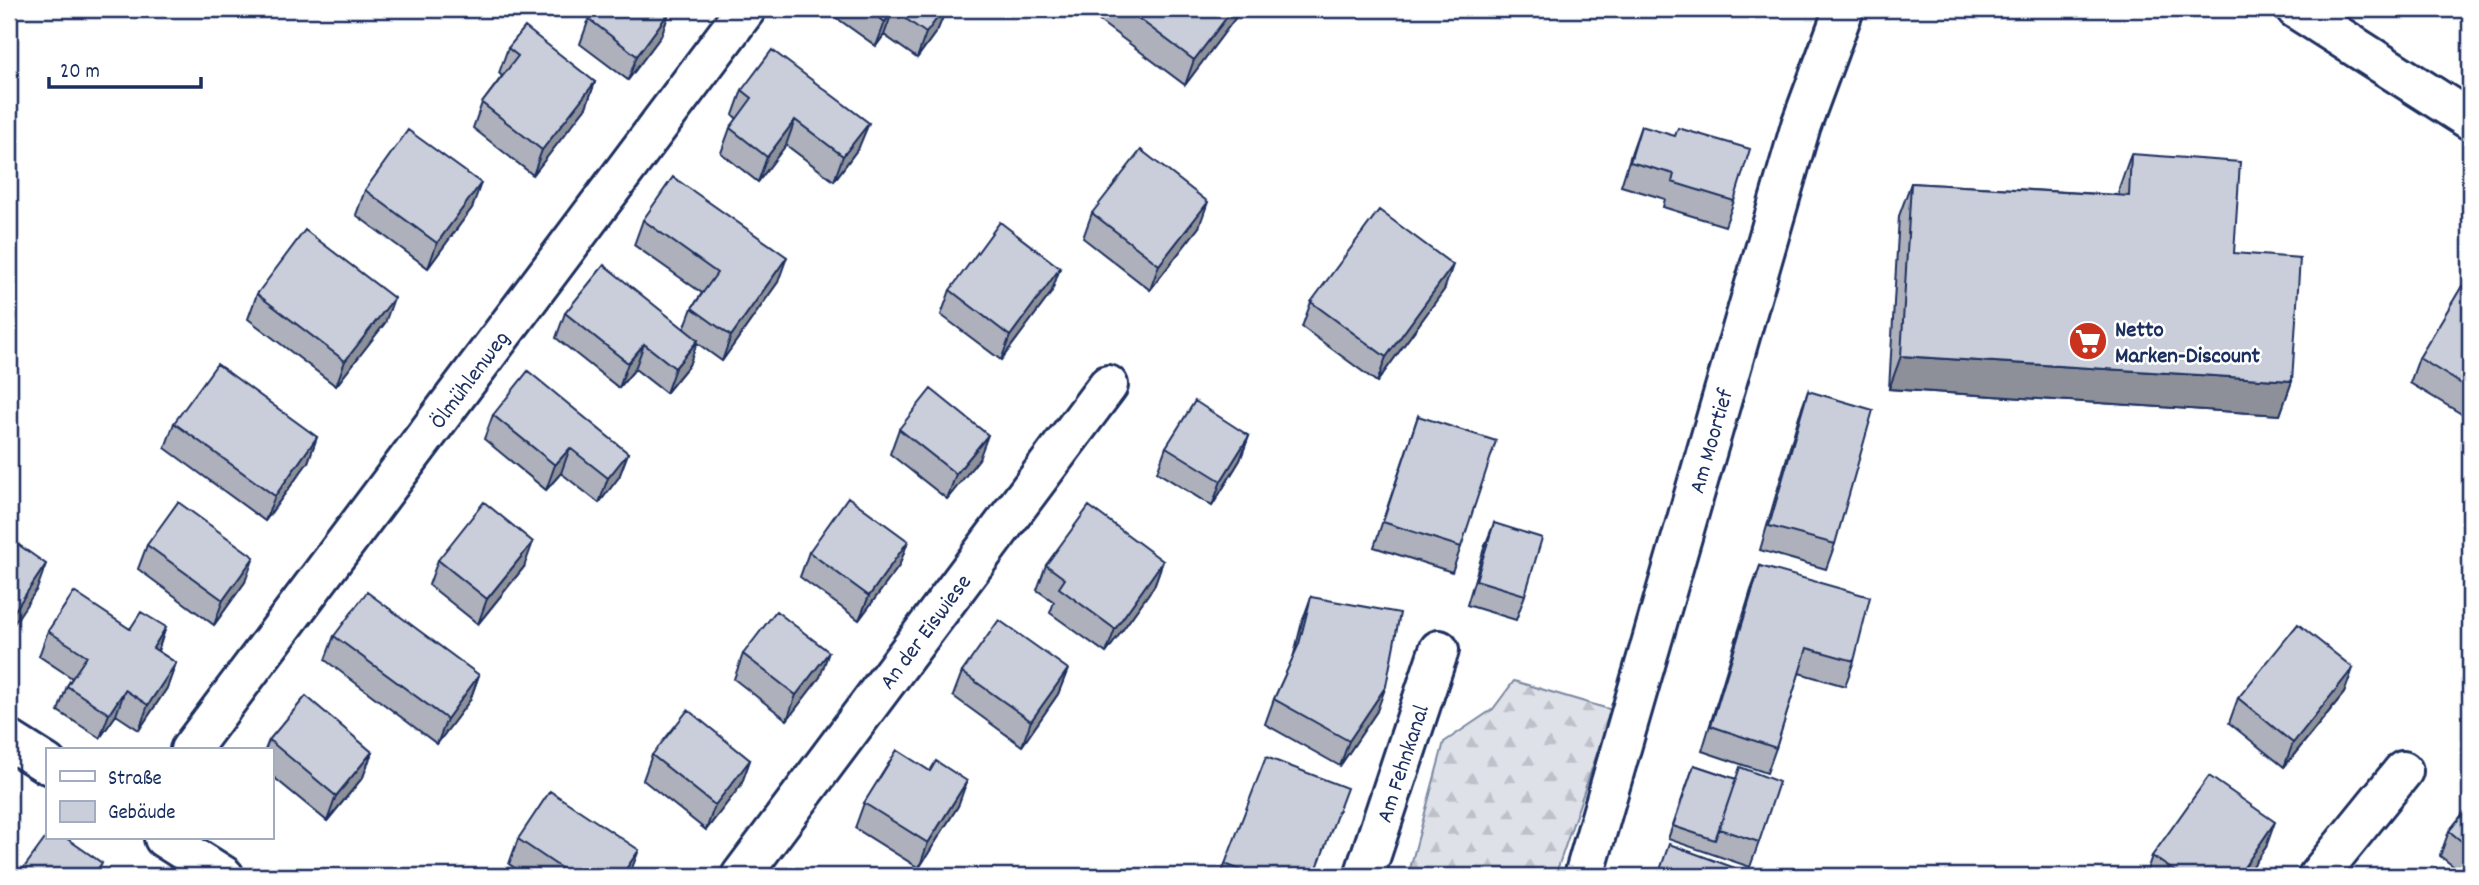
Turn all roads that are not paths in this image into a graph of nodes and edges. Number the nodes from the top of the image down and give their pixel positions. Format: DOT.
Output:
graph roads {
  1 [pos="746,9"];
  2 [pos="1844,9"];
  3 [pos="2296,9"];
  4 [pos="2470,120"];
  5 [pos="1108,385"];
  6 [pos="1438,650"];
  7 [pos="9,740"];
  8 [pos="192,748"];
  9 [pos="46,763"];
  10 [pos="2403,771"];
  11 [pos="167,840"];
  12 [pos="224,876"];
  13 [pos="741,876"];
  14 [pos="1364,876"];
  15 [pos="1584,876"];
  16 [pos="2318,876"];
  1 -- 8 [label="street, Ölmühlenweg"];
  2 -- 15 [label="street, Am Moortief"];
  3 -- 4 [label="street"];
  5 -- 13 [label="street, An der Eiswiese"];
  6 -- 14 [label="street, Am Fehnkanal"];
  7 -- 9 [label="street"];
  10 -- 16 [label="street"];
  11 -- 12 [label="street"];
}
